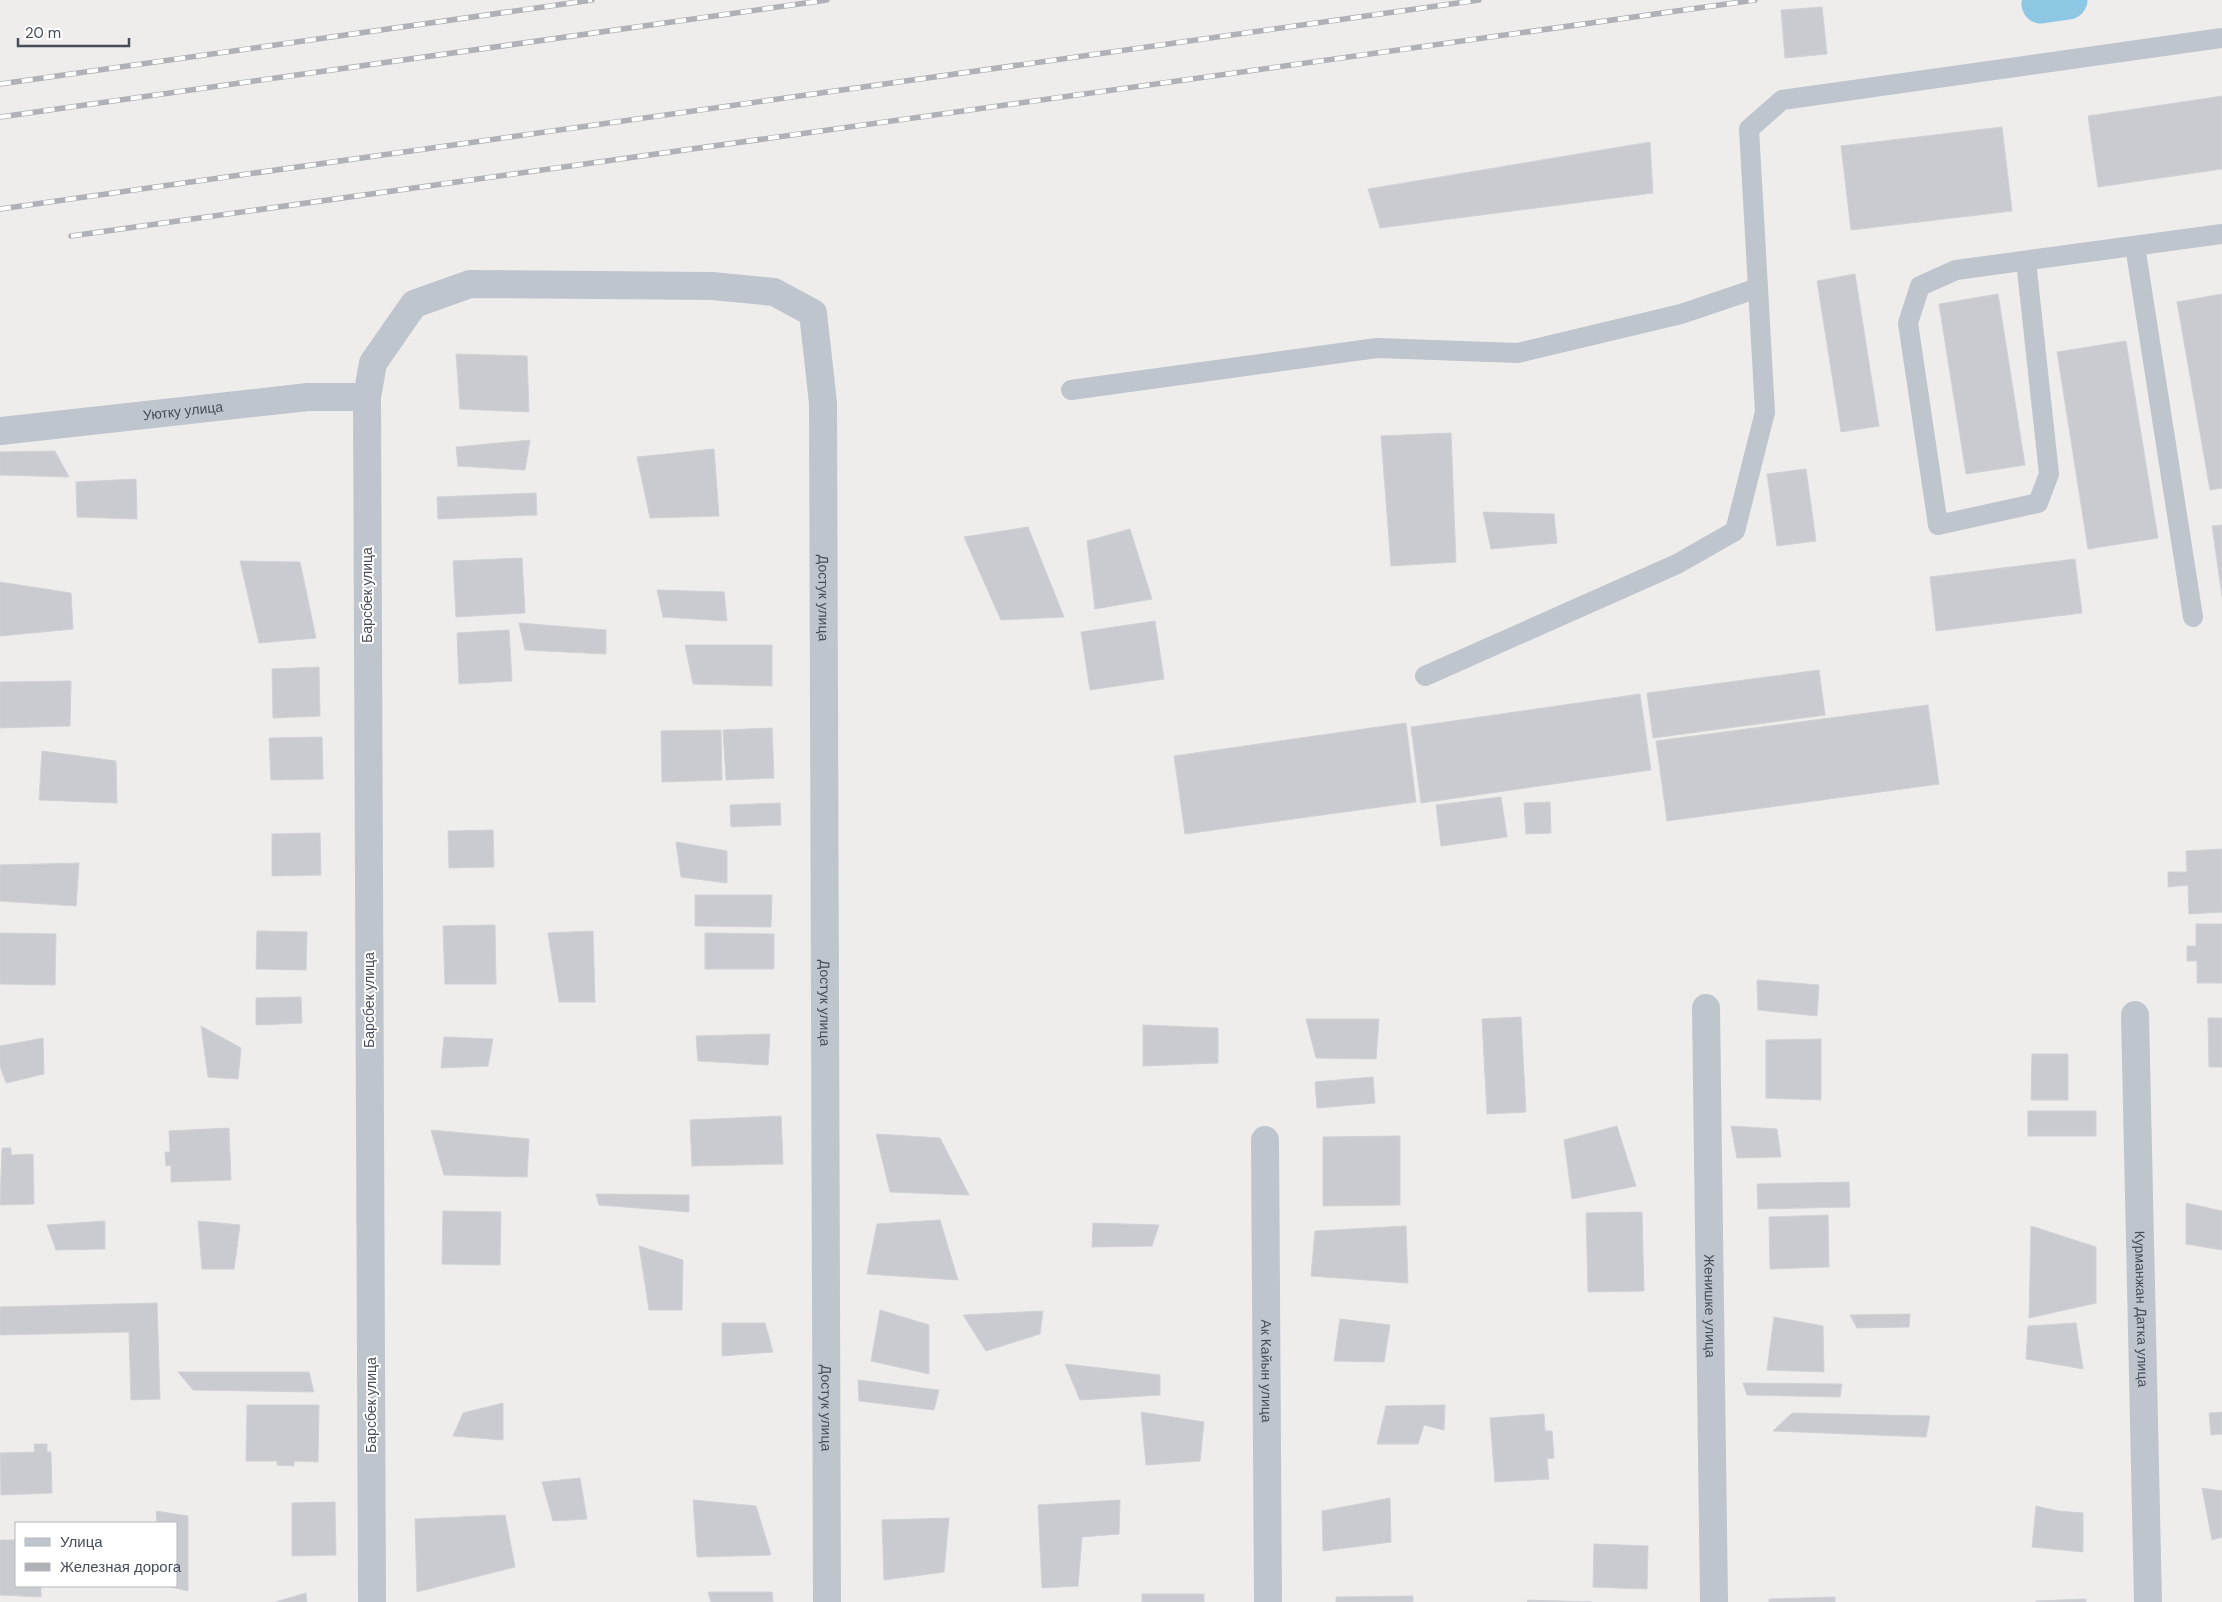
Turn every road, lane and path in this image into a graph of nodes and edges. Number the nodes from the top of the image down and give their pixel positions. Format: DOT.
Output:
graph roads {
  1 [pos="2222,38"];
  2 [pos="2222,234"];
  3 [pos="2135,246"];
  4 [pos="2026,261"];
  5 [pos="1758,288"];
  6 [pos="1071,390"];
  7 [pos="367,397"];
  8 [pos="824,404"];
  9 [pos="0,430"];
  10 [pos="2193,616"];
  11 [pos="1425,676"];
  12 [pos="1706,1008"];
  13 [pos="2135,1015"];
  14 [pos="1265,1140"];
  15 [pos="372,1602"];
  16 [pos="827,1602"];
  17 [pos="1268,1602"];
  18 [pos="1714,1602"];
  19 [pos="2148,1602"];
  1 -- 5 [label="lane"];
  2 -- 3 [label="lane"];
  3 -- 4 [label="lane"];
  3 -- 10 [label="lane"];
  4 -- 4 [label="lane"];
  5 -- 6 [label="lane"];
  5 -- 11 [label="lane"];
  7 -- 8 [label="street, Барсбек улица"];
  7 -- 9 [label="street, Уютку улица"];
  7 -- 15 [label="street, Барсбек улица"];
  8 -- 16 [label="street, Достук улица"];
  12 -- 18 [label="street, Женишке улица"];
  13 -- 19 [label="street, Курманжан Датка улица"];
  14 -- 17 [label="street, Ак Кайын улица"];
}
